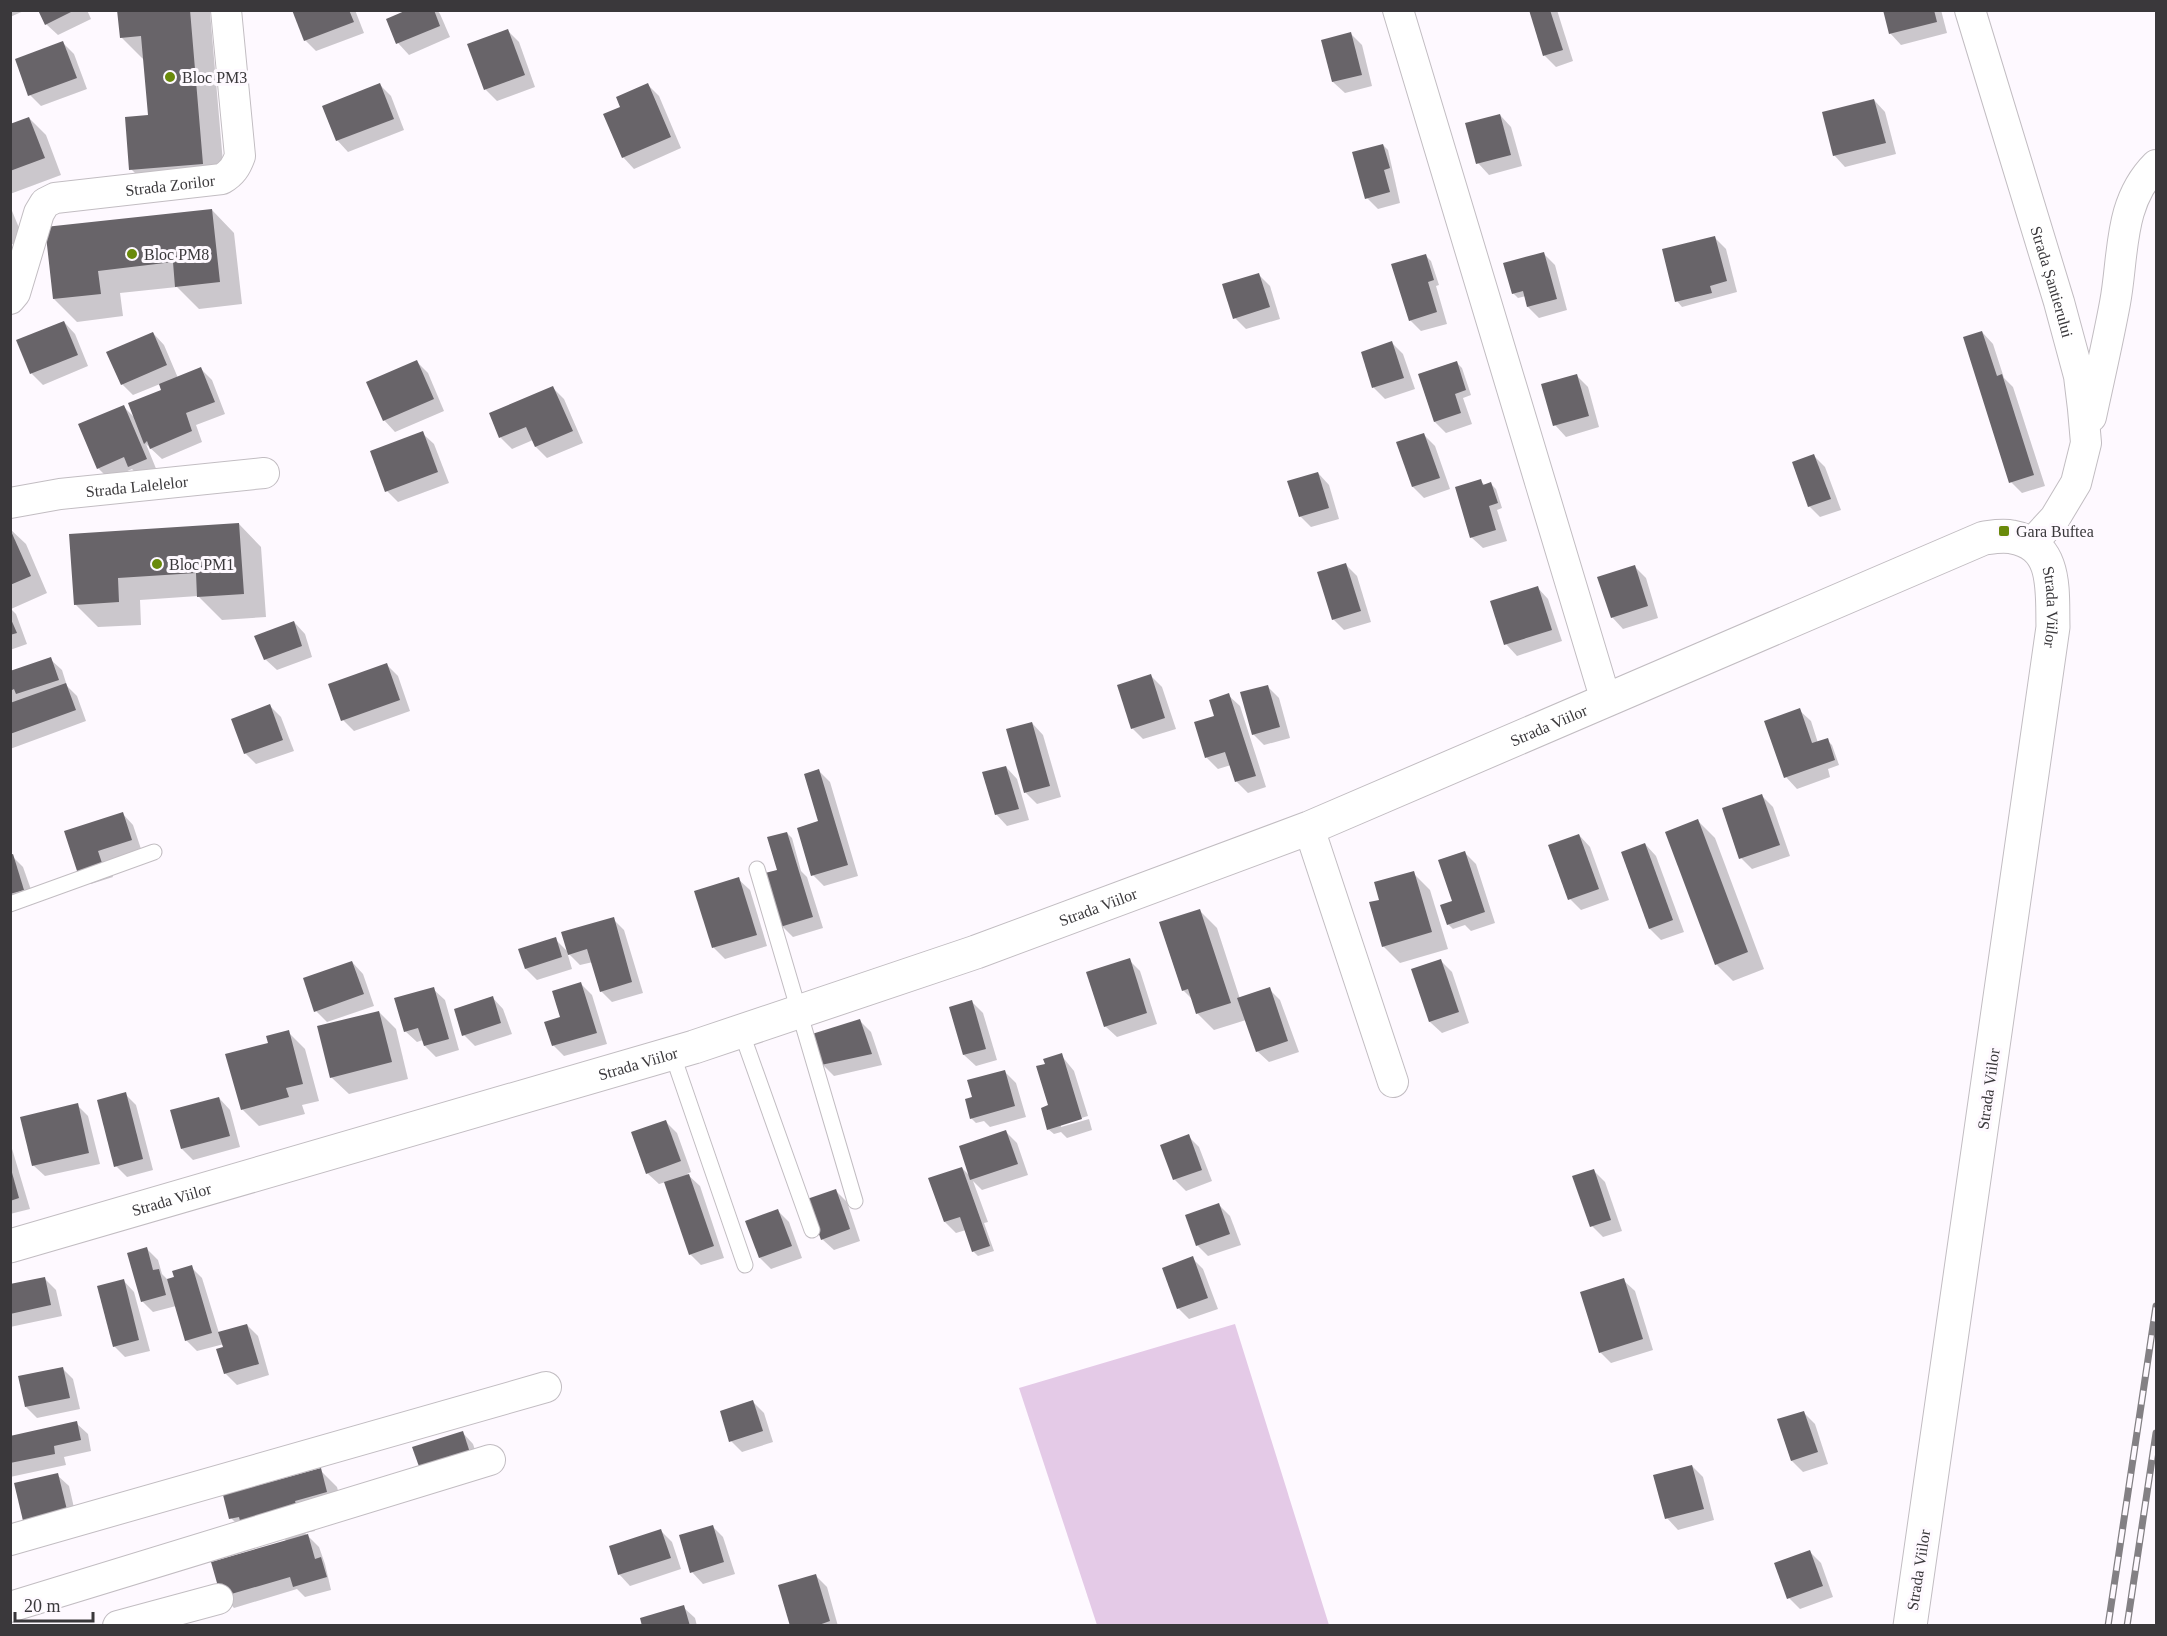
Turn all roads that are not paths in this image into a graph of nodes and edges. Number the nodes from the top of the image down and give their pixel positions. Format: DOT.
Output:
graph roads {
  1 [pos="226,10"];
  2 [pos="1398,10"];
  3 [pos="1970,10"];
  4 [pos="2157,165"];
  5 [pos="10,299"];
  6 [pos="2086,443"];
  7 [pos="264,473"];
  8 [pos="10,503"];
  9 [pos="2031,544"];
  10 [pos="1606,701"];
  11 [pos="1309,828"];
  12 [pos="154,852"];
  13 [pos="757,869"];
  14 [pos="10,904"];
  15 [pos="798,1012"];
  16 [pos="741,1031"];
  17 [pos="672,1053"];
  18 [pos="1393,1082"];
  19 [pos="855,1201"];
  20 [pos="812,1230"];
  21 [pos="12,1247"];
  22 [pos="745,1265"];
  23 [pos="546,1387"];
  24 [pos="490,1460"];
  25 [pos="10,1540"];
  26 [pos="218,1599"];
  27 [pos="10,1607"];
  28 [pos="118,1626"];
  29 [pos="1910,1626"];
  1 -- 5 [label="street, Strada Zorilor"];
  2 -- 10 [label="street"];
  3 -- 6 [label="street, Strada Șantierului"];
  4 -- 6 [label="street"];
  6 -- 9 [label="street, Strada Șantierului"];
  7 -- 8 [label="street, Strada Lalelelor"];
  9 -- 10 [label="main road, Strada Viilor"];
  9 -- 29 [label="main road, Strada Viilor"];
  10 -- 11 [label="main road, Strada Viilor"];
  11 -- 15 [label="main road, Strada Viilor"];
  11 -- 18 [label="street"];
  12 -- 14 [label="lane"];
  13 -- 15 [label="lane"];
  15 -- 16 [label="main road, Strada Viilor"];
  15 -- 19 [label="lane"];
  16 -- 17 [label="main road, Strada Viilor"];
  16 -- 20 [label="lane"];
  17 -- 21 [label="main road, Strada Viilor"];
  17 -- 22 [label="lane"];
  23 -- 25 [label="street"];
  24 -- 27 [label="street"];
  26 -- 28 [label="street"];
}
